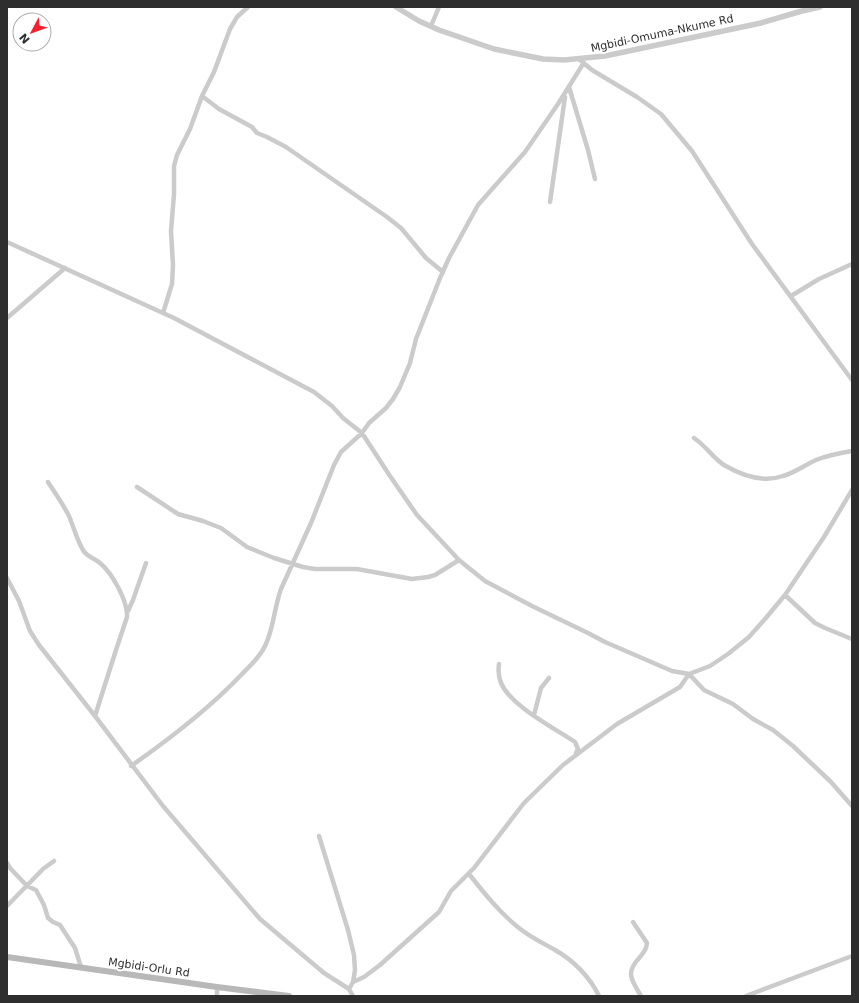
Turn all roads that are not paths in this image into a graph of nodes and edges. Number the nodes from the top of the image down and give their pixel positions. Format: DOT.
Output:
graph roads {
  1 [pos="248,7"];
  2 [pos="396,7"];
  3 [pos="439,7"];
  4 [pos="820,7"];
  5 [pos="801,9"];
  6 [pos="430,26"];
  7 [pos="581,62"];
  8 [pos="569,87"];
  9 [pos="565,93"];
  10 [pos="202,96"];
  11 [pos="594,179"];
  12 [pos="550,202"];
  13 [pos="7,242"];
  14 [pos="852,264"];
  15 [pos="65,268"];
  16 [pos="443,272"];
  17 [pos="791,296"];
  18 [pos="162,313"];
  19 [pos="7,318"];
  20 [pos="852,380"];
  21 [pos="362,433"];
  22 [pos="694,438"];
  23 [pos="852,451"];
  24 [pos="48,482"];
  25 [pos="137,487"];
  26 [pos="852,490"];
  27 [pos="459,560"];
  28 [pos="146,563"];
  29 [pos="293,563"];
  30 [pos="7,578"];
  31 [pos="785,595"];
  32 [pos="128,611"];
  33 [pos="852,639"];
  34 [pos="498,664"];
  35 [pos="689,674"];
  36 [pos="549,678"];
  37 [pos="534,715"];
  38 [pos="95,716"];
  39 [pos="575,754"];
  40 [pos="131,766"];
  41 [pos="852,806"];
  42 [pos="319,836"];
  43 [pos="54,861"];
  44 [pos="7,863"];
  45 [pos="469,874"];
  46 [pos="27,886"];
  47 [pos="7,906"];
  48 [pos="633,922"];
  49 [pos="852,956"];
  50 [pos="7,957"];
  51 [pos="81,967"];
  52 [pos="353,982"];
  53 [pos="217,987"];
  54 [pos="348,989"];
  55 [pos="217,996"];
  56 [pos="289,996"];
  57 [pos="354,996"];
  58 [pos="599,996"];
  59 [pos="641,996"];
  60 [pos="746,996"];
  1 -- 10 [label="street"];
  2 -- 6 [label="street, Mgbidi-Omuma-Nkume Rd"];
  3 -- 6 [label="street"];
  4 -- 5 [label="street, Mgbidi-Omuma-Nkume Rd"];
  5 -- 7 [label="street, Mgbidi-Omuma-Nkume Rd"];
  6 -- 7 [label="street, Mgbidi-Omuma-Nkume Rd"];
  7 -- 8 [label="street"];
  7 -- 17 [label="street"];
  8 -- 9 [label="street"];
  8 -- 11 [label="street"];
  9 -- 12 [label="street"];
  9 -- 16 [label="street"];
  10 -- 16 [label="street"];
  10 -- 18 [label="street"];
  13 -- 15 [label="street"];
  14 -- 17 [label="street"];
  15 -- 18 [label="street"];
  15 -- 19 [label="street"];
  16 -- 21 [label="street"];
  17 -- 20 [label="street"];
  18 -- 21 [label="street"];
  21 -- 27 [label="street"];
  21 -- 29 [label="street"];
  22 -- 23 [label="street"];
  24 -- 32 [label="street"];
  25 -- 29 [label="street"];
  26 -- 31 [label="street"];
  27 -- 29 [label="street"];
  27 -- 35 [label="street"];
  28 -- 32 [label="street"];
  29 -- 40 [label="street"];
  30 -- 38 [label="street"];
  31 -- 33 [label="street"];
  31 -- 35 [label="street"];
  32 -- 38 [label="street"];
  34 -- 37 [label="street"];
  35 -- 39 [label="street"];
  35 -- 41 [label="street"];
  36 -- 37 [label="street"];
  37 -- 39 [label="street"];
  38 -- 40 [label="street"];
  39 -- 45 [label="street"];
  40 -- 54 [label="street"];
  42 -- 52 [label="street"];
  43 -- 46 [label="street"];
  44 -- 46 [label="street"];
  45 -- 52 [label="street"];
  45 -- 58 [label="street"];
  46 -- 47 [label="street"];
  46 -- 51 [label="street"];
  48 -- 59 [label="street"];
  49 -- 60 [label="street"];
  50 -- 51 [label="main road, Mgbidi-Orlu Rd"];
  51 -- 53 [label="main road, Mgbidi-Orlu Rd"];
  52 -- 54 [label="street"];
  53 -- 55 [label="street"];
  53 -- 56 [label="main road, Mgbidi-Orlu Rd"];
  54 -- 57 [label="street"];
}
